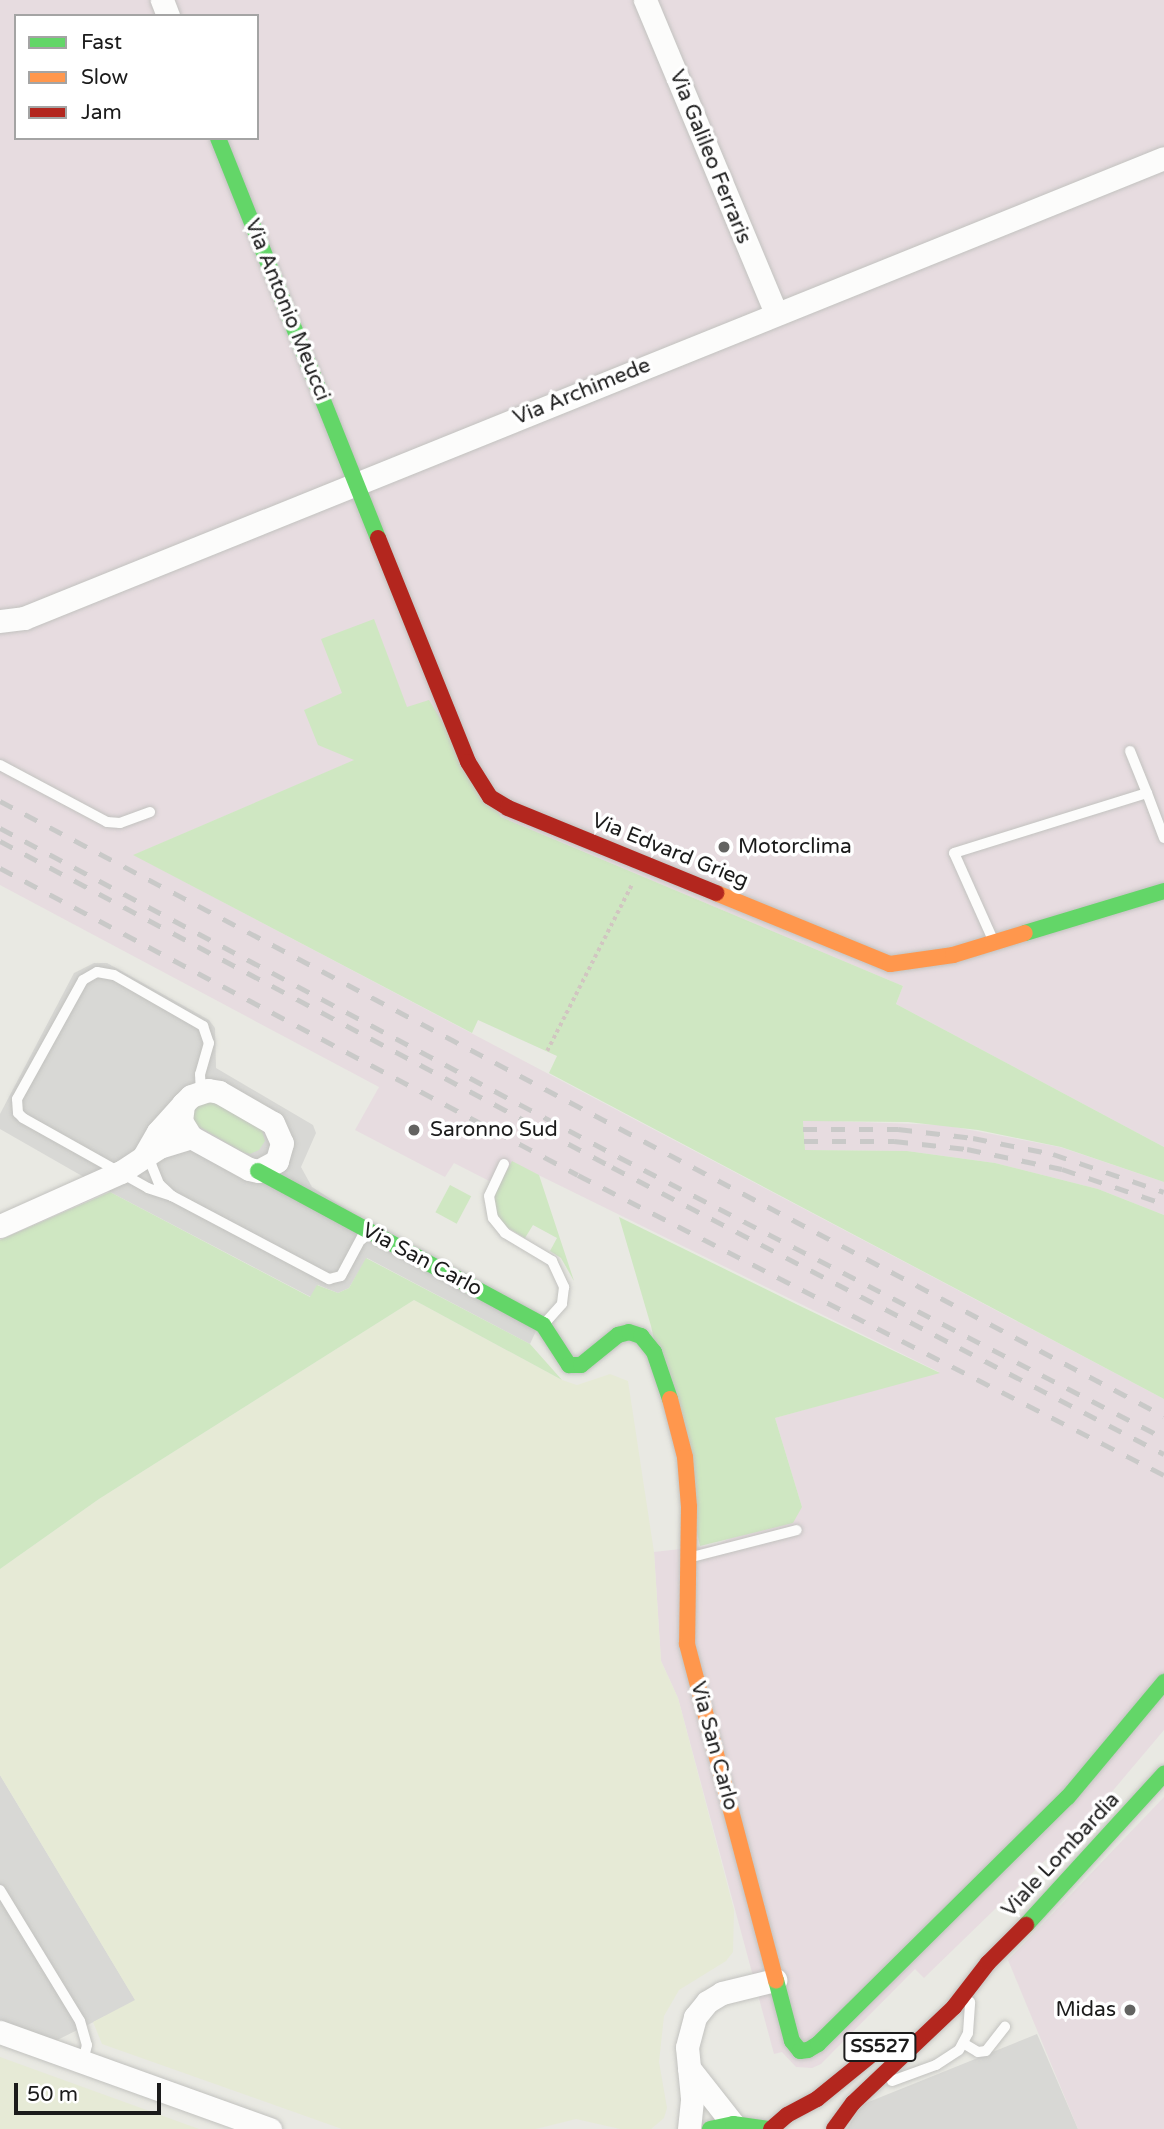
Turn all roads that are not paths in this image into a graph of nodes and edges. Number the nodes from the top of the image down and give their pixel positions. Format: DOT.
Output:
graph roads {
  1 [pos="645,0"];
  2 [pos="219,140"];
  3 [pos="1164,158"];
  4 [pos="776,313"];
  5 [pos="356,483"];
  6 [pos="0,622"];
  7 [pos="1130,751"];
  8 [pos="0,765"];
  9 [pos="1147,793"];
  10 [pos="150,812"];
  11 [pos="1164,838"];
  12 [pos="1164,891"];
  13 [pos="994,943"];
  14 [pos="192,1098"];
  15 [pos="191,1137"];
  16 [pos="281,1152"];
  17 [pos="142,1161"];
  18 [pos="503,1164"];
  19 [pos="258,1171"];
  20 [pos="292,1191"];
  21 [pos="172,1196"];
  22 [pos="0,1226"];
  23 [pos="366,1230"];
  24 [pos="543,1325"];
  25 [pos="797,1530"];
  26 [pos="689,1557"];
  27 [pos="1164,1682"];
  28 [pos="1164,1774"];
  29 [pos="0,1890"];
  30 [pos="988,1963"];
  31 [pos="775,1980"];
  32 [pos="972,1984"];
  33 [pos="923,2014"];
  34 [pos="1005,2027"];
  35 [pos="903,2029"];
  36 [pos="0,2032"];
  37 [pos="963,2043"];
  38 [pos="83,2061"];
  39 [pos="690,2068"];
  40 [pos="870,2087"];
  41 [pos="733,2124"];
  42 [pos="270,2129"];
  43 [pos="690,2129"];
  44 [pos="710,2129"];
  45 [pos="769,2129"];
  46 [pos="834,2129"];
  1 -- 4 [label="street, Via Galileo Ferraris"];
  2 -- 5 [label="street, Via Antonio Meucci"];
  3 -- 4 [label="street, Via Archimede"];
  4 -- 5 [label="street, Via Archimede"];
  5 -- 6 [label="street, Via Archimede"];
  5 -- 13 [label="street, Via Edvard Grieg"];
  7 -- 9 [label="lane"];
  8 -- 10 [label="lane"];
  9 -- 11 [label="lane"];
  9 -- 13 [label="lane"];
  12 -- 13 [label="street, Via Edvard Grieg"];
  14 -- 15 [label="street"];
  14 -- 16 [label="street"];
  14 -- 17 [label="street"];
  14 -- 17 [label="lane"];
  15 -- 17 [label="street"];
  15 -- 19 [label="street"];
  16 -- 19 [label="street"];
  16 -- 20 [label="street"];
  17 -- 21 [label="lane"];
  17 -- 21 [label="lane"];
  17 -- 22 [label="street"];
  18 -- 24 [label="lane"];
  19 -- 20 [label="street, Via San Carlo"];
  20 -- 23 [label="street, Via San Carlo"];
  21 -- 23 [label="lane"];
  23 -- 24 [label="street, Via San Carlo"];
  24 -- 26 [label="street, Via San Carlo"];
  25 -- 26 [label="lane"];
  26 -- 31 [label="street, Via San Carlo"];
  27 -- 31 [label="street, Via San Carlo"];
  28 -- 30 [label="street, Viale Lombardia / SS527"];
  29 -- 38 [label="lane"];
  30 -- 32 [label="street, Viale Lombardia / SS527"];
  30 -- 33 [label="street, Viale Lombardia / SS527"];
  31 -- 39 [label="street"];
  32 -- 37 [label="lane"];
  32 -- 40 [label="street, Viale Lombardia / SS527"];
  34 -- 37 [label="lane"];
  35 -- 45 [label="street, SS527"];
  36 -- 38 [label="street"];
  37 -- 40 [label="lane"];
  38 -- 42 [label="street"];
  39 -- 41 [label="street"];
  39 -- 43 [label="street"];
  40 -- 46 [label="street, Viale Lombardia / SS527"];
  41 -- 44 [label="street"];
  41 -- 45 [label="street"];
}
